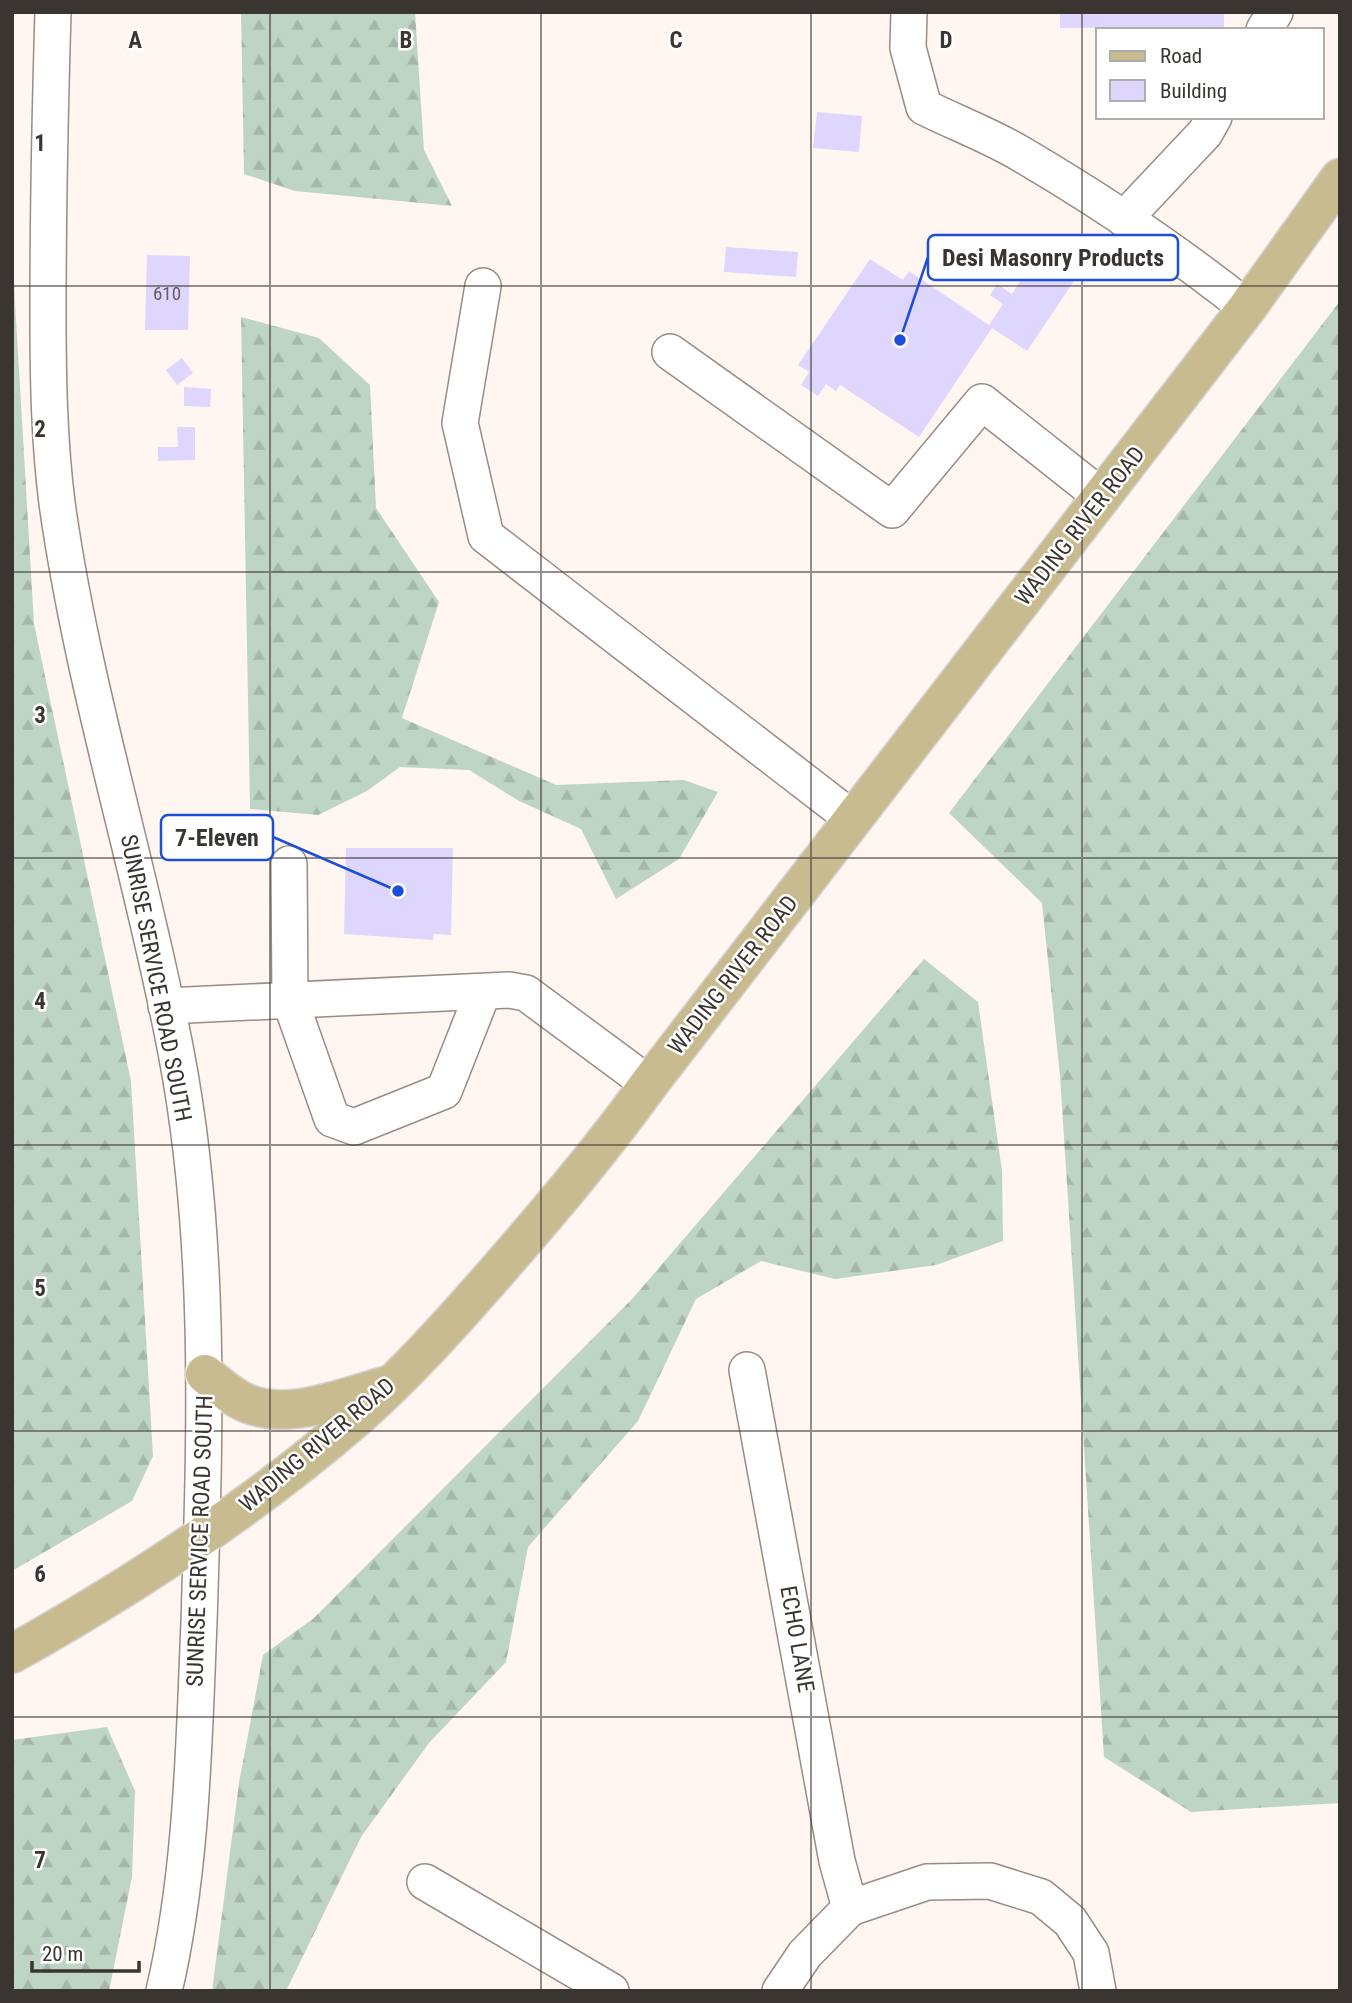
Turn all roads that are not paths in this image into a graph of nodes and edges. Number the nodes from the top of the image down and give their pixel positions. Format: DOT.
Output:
graph roads {
  1 [pos="53,12"];
  2 [pos="909,12"];
  3 [pos="1275,12"];
  4 [pos="1266,28"];
  5 [pos="1213,119"];
  6 [pos="1340,178"];
  7 [pos="1124,219"];
  8 [pos="483,286"];
  9 [pos="1247,308"];
  10 [pos="670,352"];
  11 [pos="1102,497"];
  12 [pos="853,819"];
  13 [pos="289,864"];
  14 [pos="483,992"];
  15 [pos="290,1000"];
  16 [pos="166,1006"];
  17 [pos="649,1084"];
  18 [pos="747,1370"];
  19 [pos="205,1374"];
  20 [pos="393,1383"];
  21 [pos="202,1538"];
  22 [pos="12,1654"];
  23 [pos="425,1882"];
  24 [pos="850,1908"];
  25 [pos="164,1991"];
  26 [pos="611,1991"];
  27 [pos="780,1991"];
  28 [pos="1098,1991"];
  1 -- 16 [label="street, SUNRISE SERVICE ROAD SOUTH"];
  2 -- 7 [label="street"];
  3 -- 4 [label="street"];
  5 -- 7 [label="street"];
  6 -- 9 [label="main road, WADING RIVER ROAD"];
  7 -- 9 [label="street"];
  8 -- 12 [label="street"];
  9 -- 11 [label="main road, WADING RIVER ROAD"];
  10 -- 11 [label="street"];
  11 -- 12 [label="main road, WADING RIVER ROAD"];
  12 -- 17 [label="main road, WADING RIVER ROAD"];
  13 -- 15 [label="street"];
  14 -- 15 [label="street"];
  14 -- 15 [label="street"];
  14 -- 17 [label="street"];
  15 -- 16 [label="street"];
  16 -- 19 [label="street, SUNRISE SERVICE ROAD SOUTH"];
  17 -- 20 [label="main road, WADING RIVER ROAD"];
  18 -- 24 [label="street, ECHO LANE"];
  19 -- 20 [label="main road"];
  19 -- 21 [label="street, SUNRISE SERVICE ROAD SOUTH"];
  20 -- 21 [label="main road, WADING RIVER ROAD"];
  21 -- 22 [label="main road, WADING RIVER ROAD"];
  21 -- 25 [label="street, SUNRISE SERVICE ROAD SOUTH"];
  23 -- 26 [label="street"];
  24 -- 27 [label="street"];
  24 -- 28 [label="street"];
}
